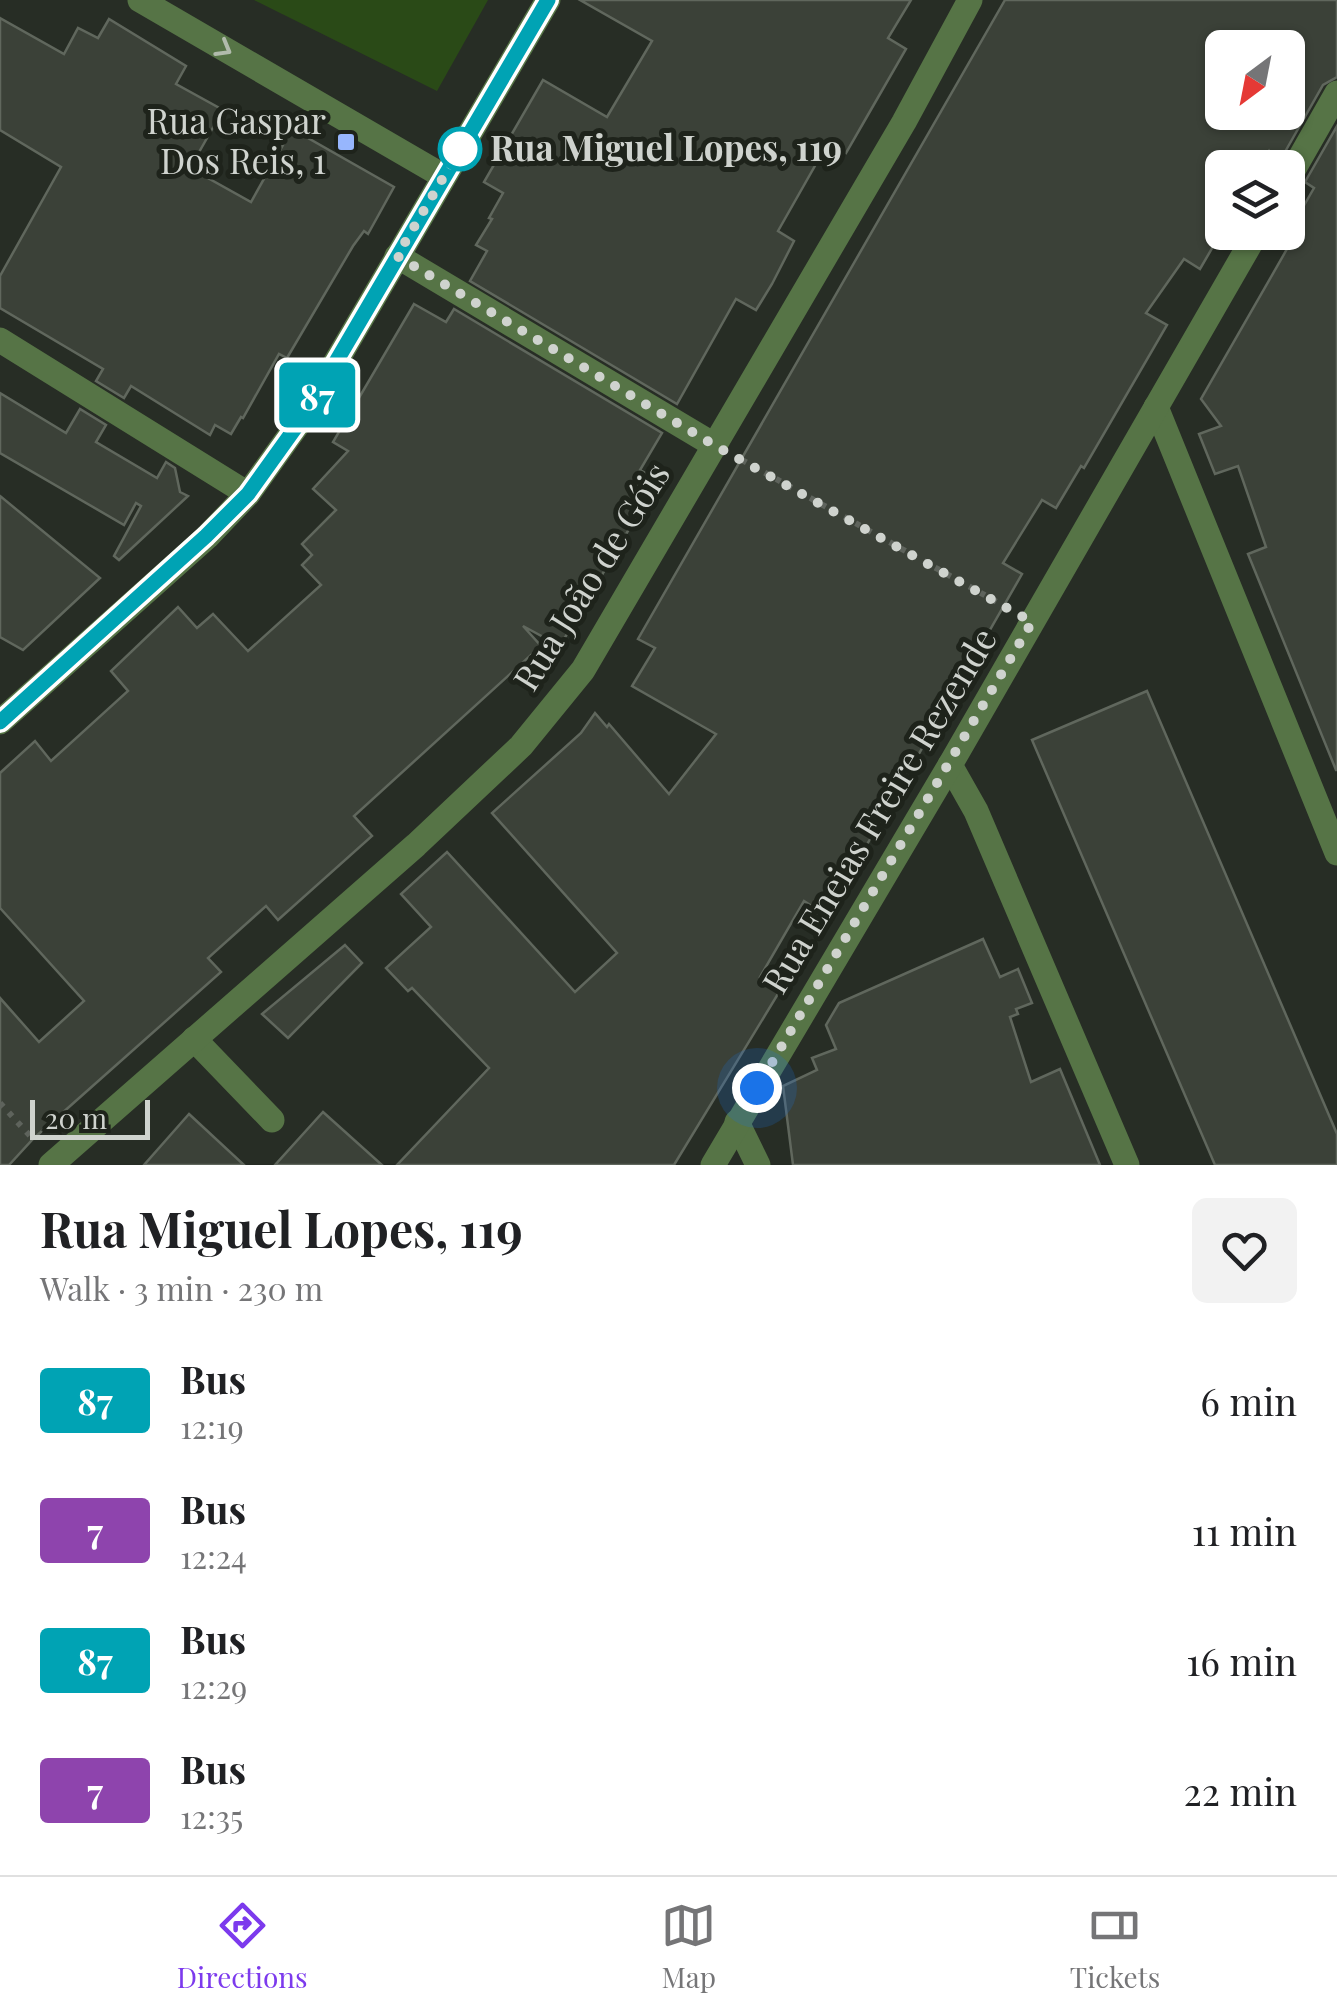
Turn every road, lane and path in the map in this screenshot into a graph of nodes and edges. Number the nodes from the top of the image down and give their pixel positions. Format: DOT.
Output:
graph roads {
  1 [pos="140,0"];
  2 [pos="548,0"];
  3 [pos="970,0"];
  4 [pos="1337,94"];
  5 [pos="1305,150"];
  6 [pos="443,176"];
  7 [pos="1247,250"];
  8 [pos="397,256"];
  9 [pos="0,340"];
  10 [pos="1156,407"];
  11 [pos="714,445"];
  12 [pos="248,494"];
  13 [pos="1032,622"];
  14 [pos="0,722"];
  15 [pos="950,765"];
  16 [pos="1337,853"];
  17 [pos="194,1039"];
  18 [pos="0,1103"];
  19 [pos="272,1120"];
  20 [pos="738,1122"];
  21 [pos="53,1164"];
  22 [pos="713,1165"];
  23 [pos="758,1165"];
  24 [pos="1127,1165"];
  1 -- 6 [label="street, one-way"];
  2 -- 6 [label="street"];
  3 -- 11 [label="street, Rua João de Góis"];
  4 -- 5 [label="street"];
  6 -- 8 [label="street"];
  7 -- 10 [label="street, Rua Eneias Freire Rezende"];
  8 -- 11 [label="street"];
  8 -- 12 [label="street"];
  9 -- 12 [label="street"];
  10 -- 13 [label="street, Rua Eneias Freire Rezende"];
  10 -- 16 [label="street"];
  11 -- 13 [label="path"];
  11 -- 17 [label="street, Rua João de Góis"];
  12 -- 14 [label="street"];
  13 -- 15 [label="street, Rua Eneias Freire Rezende"];
  15 -- 20 [label="street, Rua Eneias Freire Rezende"];
  15 -- 24 [label="street"];
  17 -- 19 [label="street"];
  17 -- 21 [label="street, Rua João de Góis"];
  18 -- 21 [label="path"];
  20 -- 22 [label="street, Rua Eneias Freire Rezende"];
  20 -- 23 [label="street"];
}
